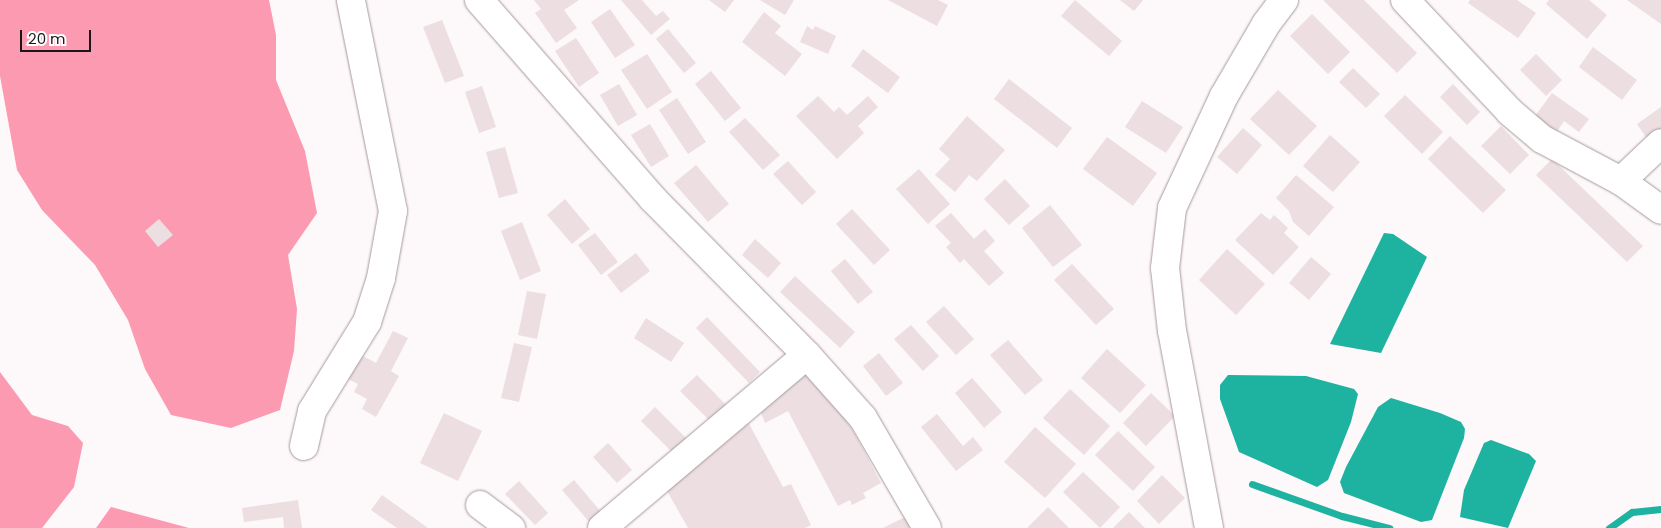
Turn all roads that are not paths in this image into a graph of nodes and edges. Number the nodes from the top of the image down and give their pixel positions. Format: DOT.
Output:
graph roads {
  1 [pos="351,0"];
  2 [pos="479,0"];
  3 [pos="1284,0"];
  4 [pos="1405,0"];
  5 [pos="1661,143"];
  6 [pos="1621,180"];
  7 [pos="1661,210"];
  8 [pos="807,355"];
  9 [pos="304,446"];
  10 [pos="480,505"];
  11 [pos="511,528"];
  12 [pos="602,528"];
  13 [pos="927,528"];
  14 [pos="1209,528"];
  1 -- 9 [label="street"];
  2 -- 8 [label="street"];
  3 -- 14 [label="street"];
  4 -- 6 [label="street"];
  5 -- 6 [label="street"];
  6 -- 7 [label="street"];
  8 -- 12 [label="street"];
  8 -- 13 [label="street"];
  10 -- 11 [label="street"];
}
